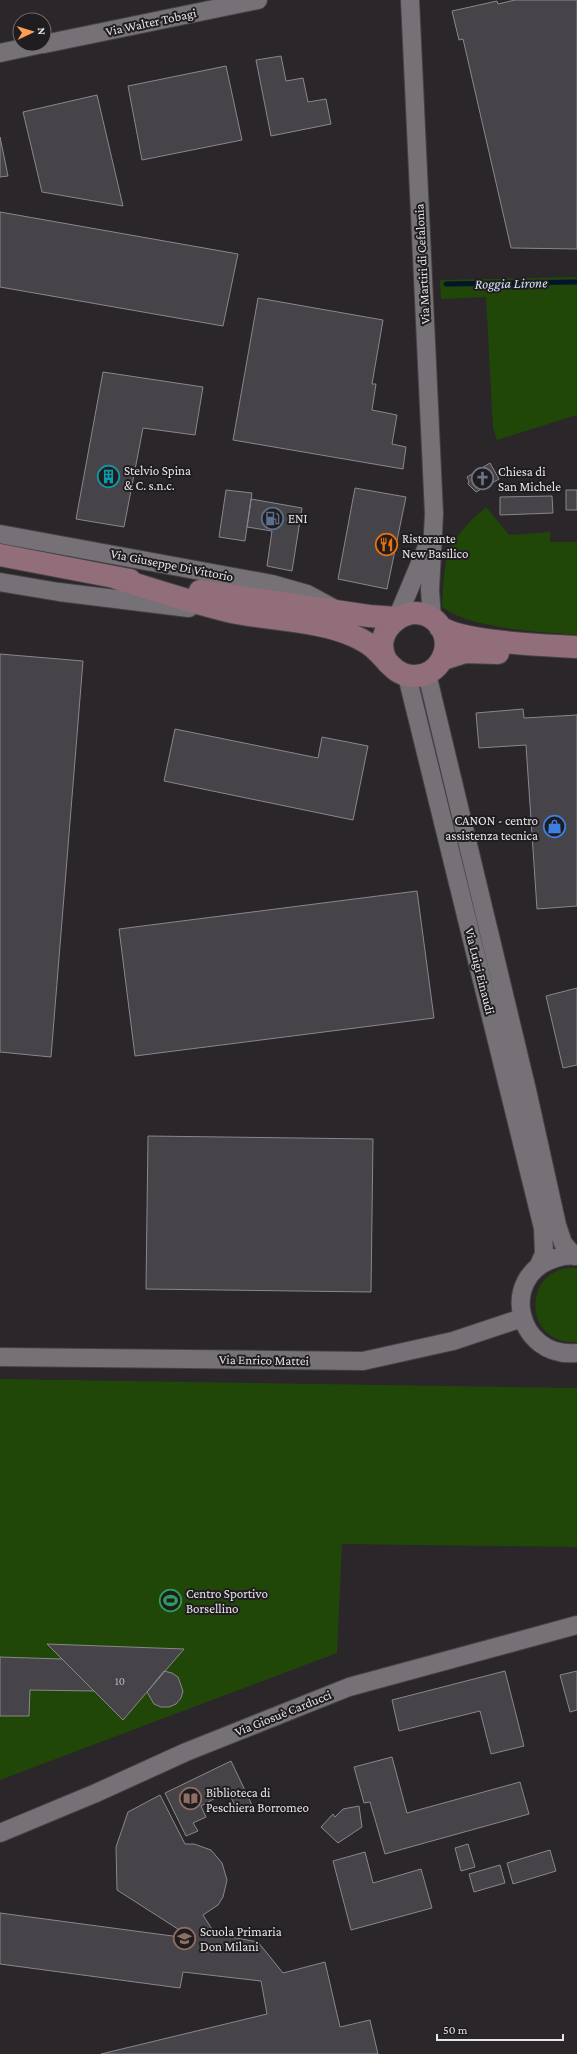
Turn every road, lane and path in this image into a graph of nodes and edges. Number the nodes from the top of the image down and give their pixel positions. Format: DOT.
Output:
graph roads {
  1 [pos="258,0"];
  2 [pos="410,0"];
  3 [pos="52,42"];
  4 [pos="12,50"];
  5 [pos="0,52"];
  6 [pos="434,528"];
  7 [pos="0,534"];
  8 [pos="0,555"];
  9 [pos="116,578"];
  10 [pos="0,582"];
  11 [pos="339,611"];
  12 [pos="232,612"];
  13 [pos="397,618"];
  14 [pos="436,623"];
  15 [pos="577,648"];
  16 [pos="442,659"];
  17 [pos="577,661"];
  18 [pos="388,663"];
  19 [pos="417,675"];
  20 [pos="576,1256"];
  21 [pos="538,1267"];
  22 [pos="522,1318"];
  23 [pos="577,1353"];
  24 [pos="0,1357"];
  25 [pos="577,1625"];
  26 [pos="0,1832"];
  1 -- 3 [label="street, Via Walter Tobagi"];
  2 -- 6 [label="street, Via Martiri di Cefalonia"];
  4 -- 5 [label="street, Via Walter Tobagi"];
  6 -- 13 [label="street, Via Martiri di Cefalonia"];
  6 -- 14 [label="street, Via Martiri di Cefalonia"];
  7 -- 11 [label="street, Via Giuseppe Di Vittorio"];
  8 -- 9 [label="main road, Via Giuseppe Di Vittorio"];
  9 -- 11 [label="main road, Via Giuseppe Di Vittorio"];
  9 -- 12 [label="main road, Via Giuseppe Di Vittorio"];
  10 -- 12 [label="street, Via Giuseppe Di Vittorio"];
  11 -- 13 [label="main road, Via Giuseppe Di Vittorio"];
  12 -- 18 [label="main road, Via Giuseppe Di Vittorio"];
  13 -- 14 [label="main road, Via Giuseppe Di Vittorio"];
  13 -- 18 [label="main road"];
  14 -- 15 [label="main road, Via Giuseppe Di Vittorio"];
  14 -- 16 [label="main road"];
  16 -- 17 [label="main road"];
  16 -- 19 [label="main road"];
  18 -- 19 [label="main road, Via Giuseppe Di Vittorio"];
  19 -- 20 [label="street, Via Luigi Einaudi"];
  19 -- 21 [label="street, Via Luigi Einaudi"];
  20 -- 21 [label="street"];
  21 -- 22 [label="street"];
  22 -- 23 [label="street"];
  22 -- 24 [label="street, Via Enrico Mattei"];
  25 -- 26 [label="street, Via Giosuè Carducci"];
}
